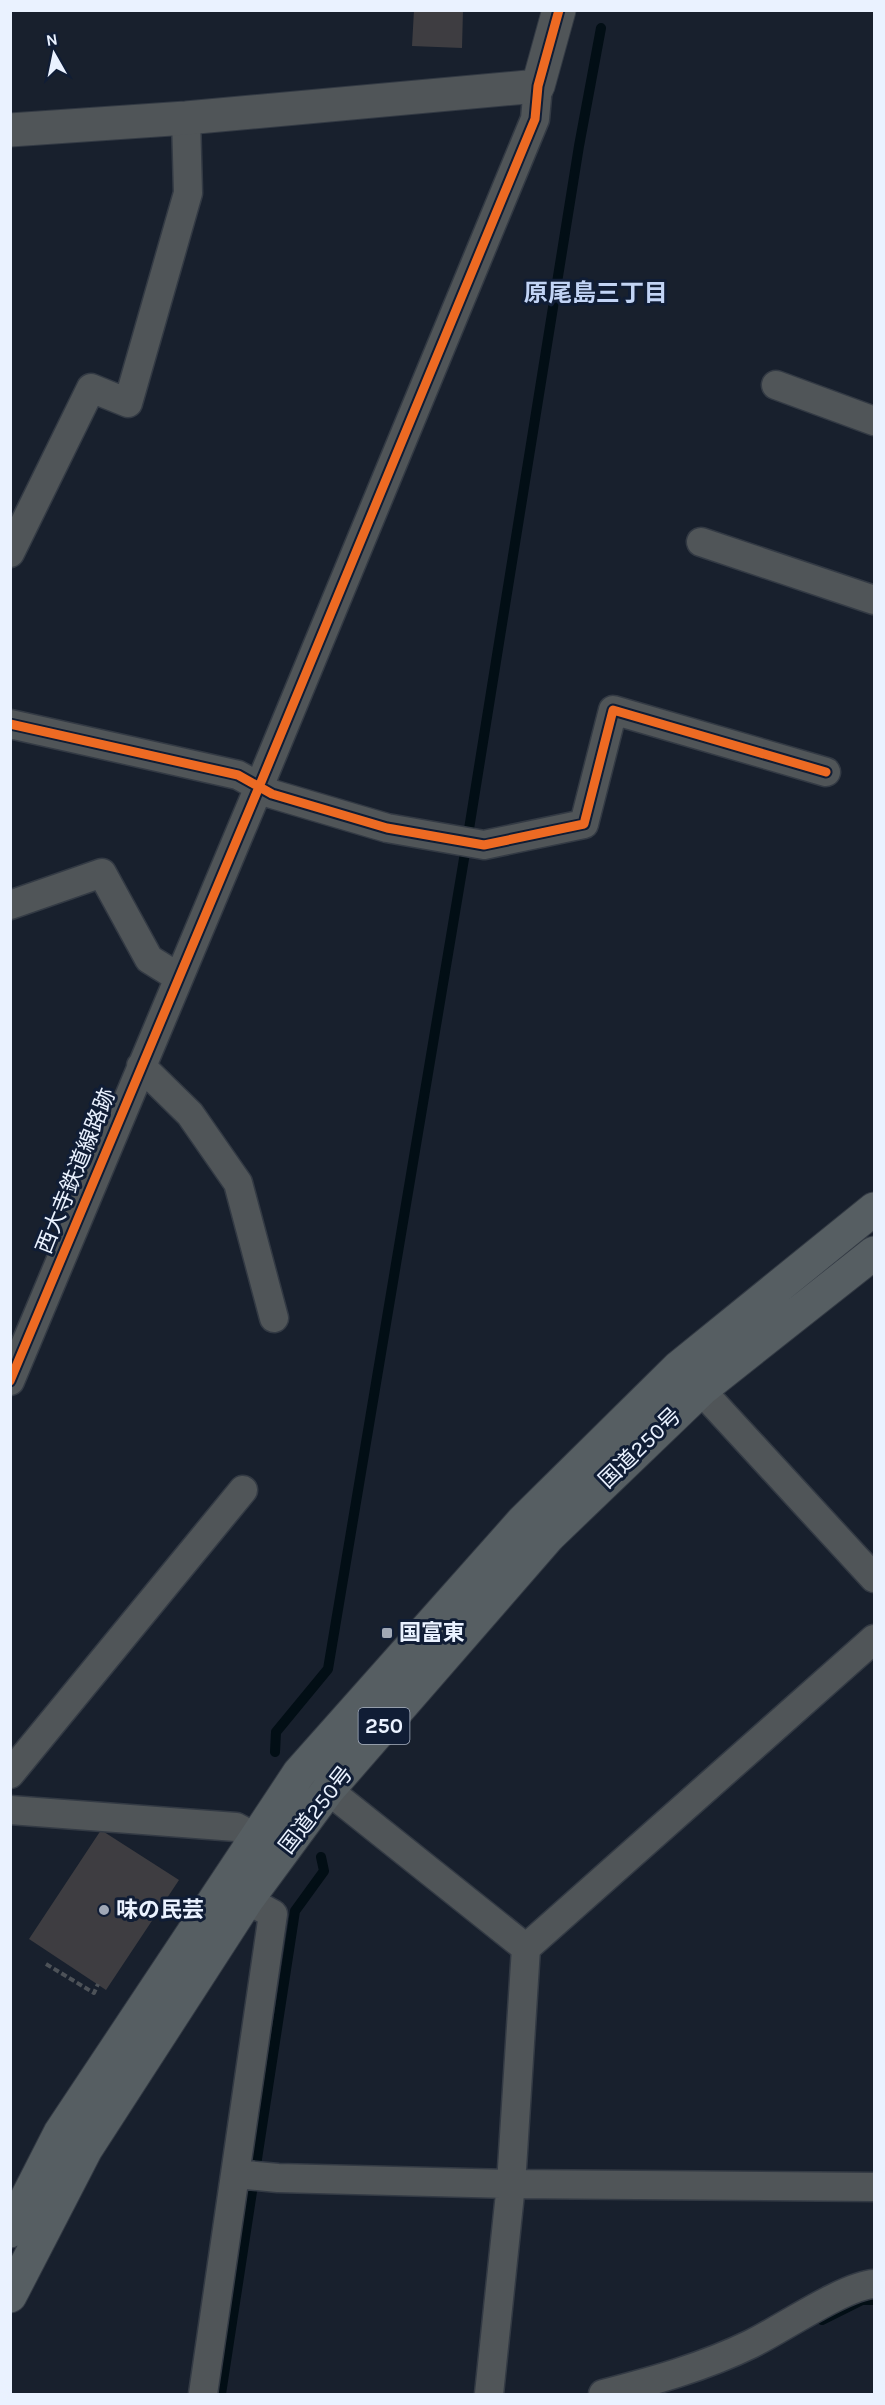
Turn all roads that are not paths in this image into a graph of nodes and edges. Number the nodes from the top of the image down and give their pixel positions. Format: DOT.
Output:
graph roads {
  1 [pos="560,10"];
  2 [pos="537,86"];
  3 [pos="186,118"];
  4 [pos="10,130"];
  5 [pos="776,386"];
  6 [pos="874,421"];
  7 [pos="701,542"];
  8 [pos="10,553"];
  9 [pos="874,600"];
  10 [pos="10,724"];
  11 [pos="826,772"];
  12 [pos="259,787"];
  13 [pos="10,904"];
  14 [pos="178,976"];
  15 [pos="141,1066"];
  16 [pos="874,1209"];
  17 [pos="874,1254"];
  18 [pos="274,1318"];
  19 [pos="690,1378"];
  20 [pos="10,1381"];
  21 [pos="243,1490"];
  22 [pos="874,1578"];
  23 [pos="874,1639"];
  24 [pos="299,1773"];
  25 [pos="10,1774"];
  26 [pos="328,1790"];
  27 [pos="10,1809"];
  28 [pos="255,1837"];
  29 [pos="235,1893"];
  30 [pos="526,1948"];
  31 [pos="248,2175"];
  32 [pos="511,2184"];
  33 [pos="874,2187"];
  34 [pos="10,2231"];
  35 [pos="874,2284"];
  36 [pos="10,2296"];
  37 [pos="203,2394"];
  38 [pos="489,2394"];
  39 [pos="603,2394"];
  1 -- 2 [label="street"];
  2 -- 3 [label="street"];
  2 -- 12 [label="street, 西大寺鉄道線路跡"];
  3 -- 4 [label="street"];
  3 -- 8 [label="street"];
  5 -- 6 [label="street"];
  7 -- 9 [label="street"];
  10 -- 12 [label="street"];
  11 -- 12 [label="street"];
  12 -- 14 [label="street, 西大寺鉄道線路跡"];
  13 -- 14 [label="street"];
  14 -- 15 [label="street, 西大寺鉄道線路跡"];
  15 -- 18 [label="street"];
  15 -- 20 [label="street, 西大寺鉄道線路跡"];
  16 -- 19 [label="highway, 国道250号 / 250"];
  17 -- 19 [label="highway, 国道250号 / 250"];
  19 -- 22 [label="street"];
  19 -- 24 [label="highway, 国道250号 / 250"];
  19 -- 26 [label="highway, 国道250号 / 250"];
  21 -- 25 [label="street"];
  23 -- 30 [label="street"];
  24 -- 26 [label="street"];
  24 -- 28 [label="highway, 国道250号 / 250"];
  26 -- 29 [label="highway, 国道250号 / 250"];
  26 -- 30 [label="street"];
  27 -- 28 [label="street"];
  28 -- 29 [label="highway, 国道250号 / 250"];
  29 -- 31 [label="street"];
  29 -- 34 [label="highway, 国道250号 / 250"];
  29 -- 36 [label="highway, 国道250号 / 250"];
  30 -- 32 [label="street"];
  31 -- 32 [label="street"];
  31 -- 37 [label="street"];
  32 -- 33 [label="street"];
  32 -- 38 [label="street"];
  35 -- 39 [label="street"];
}
